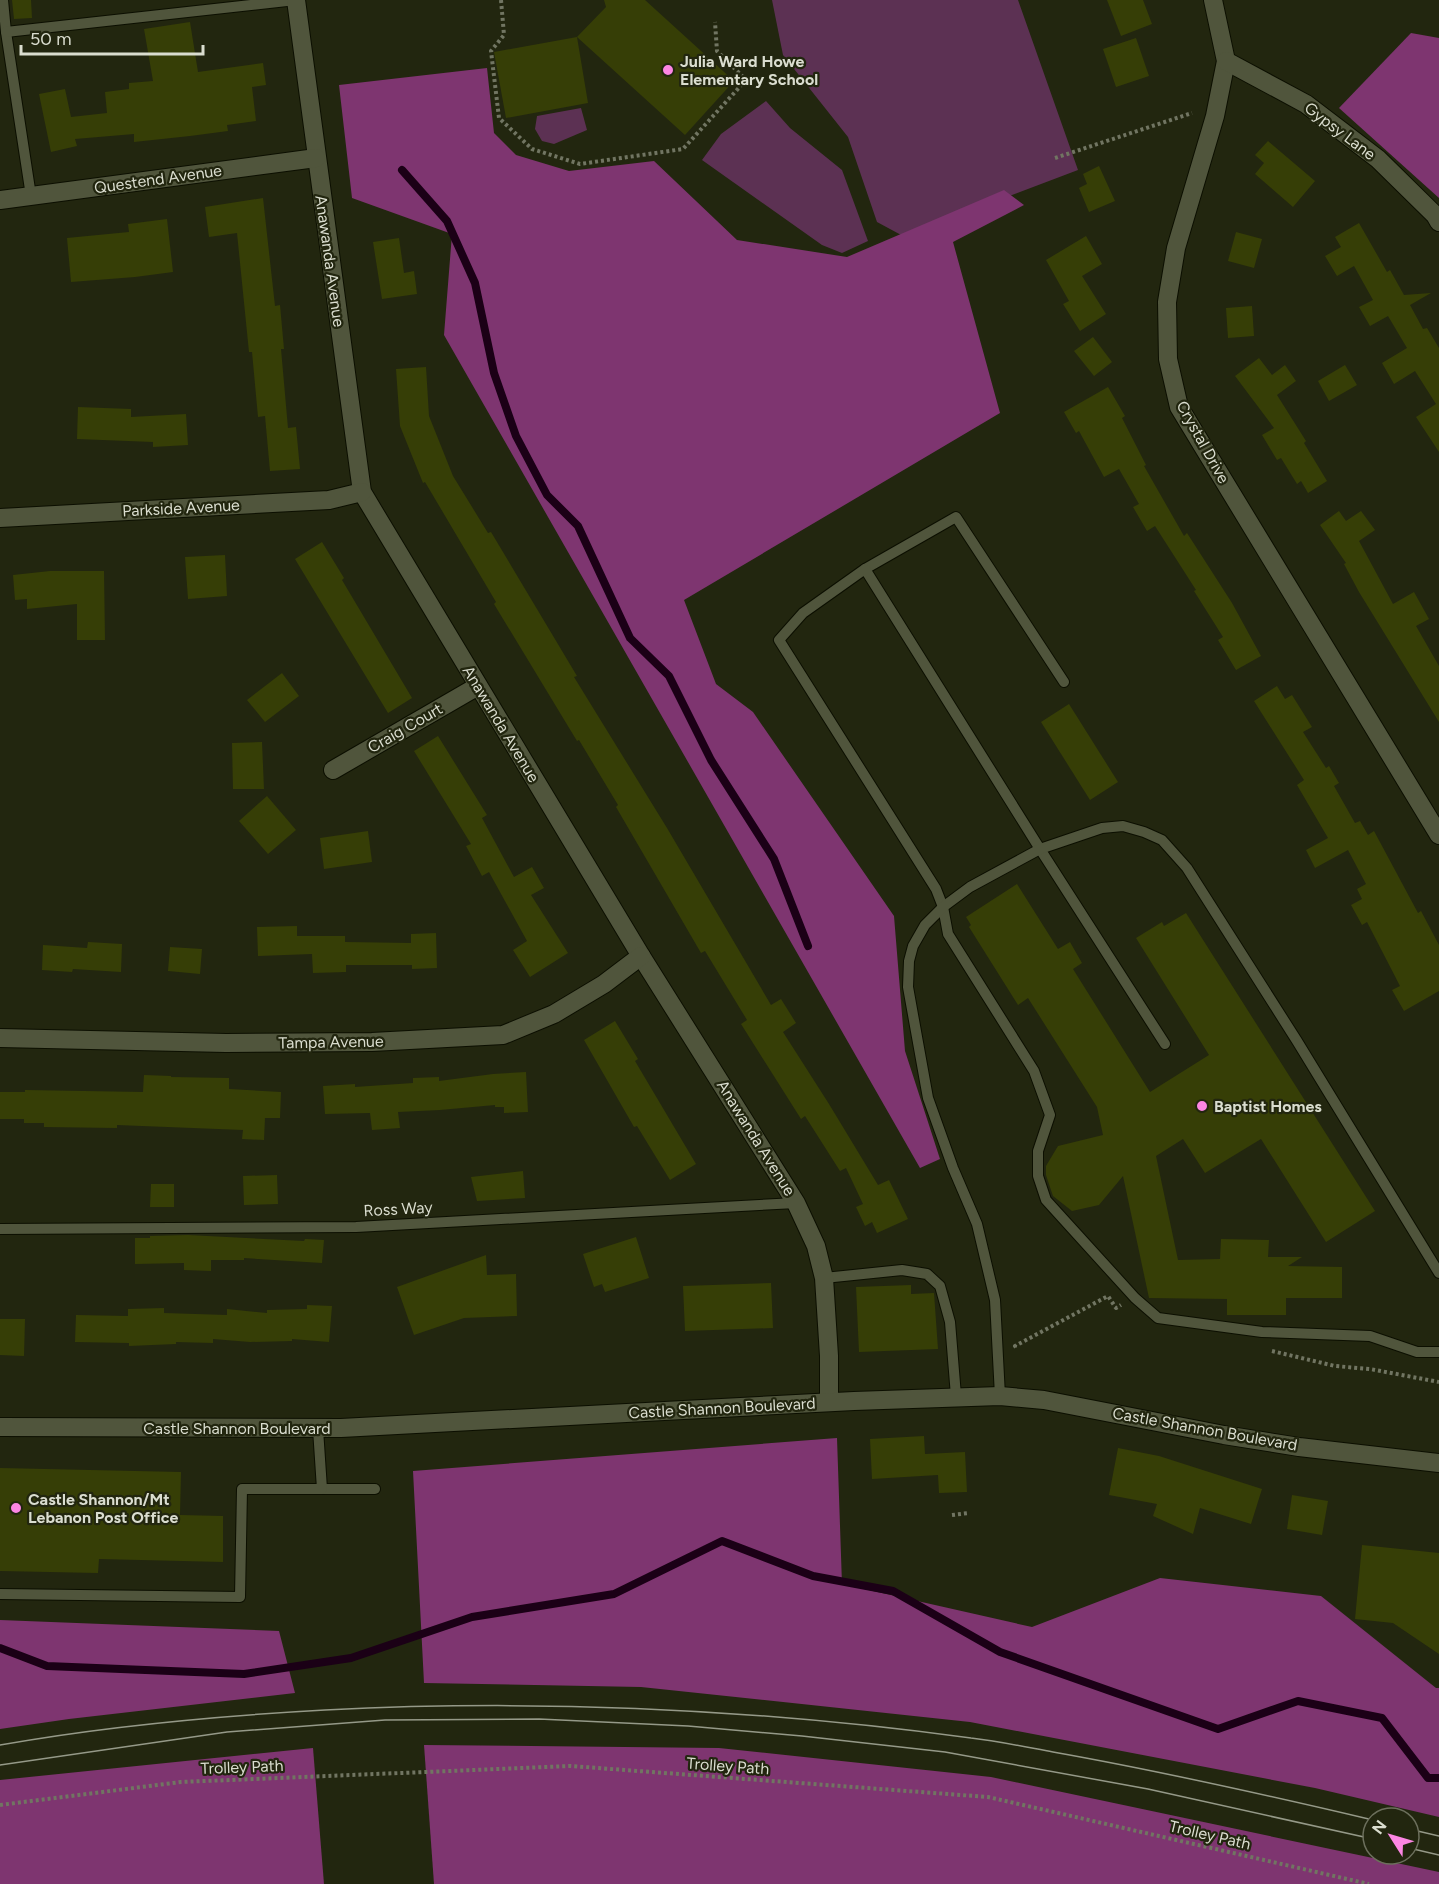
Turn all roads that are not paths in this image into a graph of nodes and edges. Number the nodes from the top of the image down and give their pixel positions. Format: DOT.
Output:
graph roads {
  1 [pos="3,0"];
  2 [pos="296,0"];
  3 [pos="1213,0"];
  4 [pos="6,32"];
  5 [pos="1226,61"];
  6 [pos="316,158"];
  7 [pos="32,196"];
  8 [pos="0,200"];
  9 [pos="1439,222"];
  10 [pos="362,492"];
  11 [pos="0,518"];
  12 [pos="865,569"];
  13 [pos="1064,682"];
  14 [pos="478,686"];
  15 [pos="333,770"];
  16 [pos="1439,835"];
  17 [pos="1040,849"];
  18 [pos="943,906"];
  19 [pos="640,956"];
  20 [pos="0,1038"];
  21 [pos="1165,1044"];
  22 [pos="796,1203"];
  23 [pos="0,1229"];
  24 [pos="1439,1273"];
  25 [pos="825,1278"];
  26 [pos="1439,1352"];
  27 [pos="956,1396"];
  28 [pos="1000,1396"];
  29 [pos="829,1402"];
  30 [pos="0,1427"];
  31 [pos="318,1429"];
  32 [pos="1439,1463"];
  33 [pos="375,1488"];
  34 [pos="322,1489"];
  35 [pos="0,1594"];
  1 -- 4 [label="lane"];
  2 -- 4 [label="lane"];
  2 -- 6 [label="street, Anawanda Avenue"];
  3 -- 5 [label="street, Crystal Drive"];
  4 -- 7 [label="lane"];
  5 -- 9 [label="street, Gypsy Lane"];
  5 -- 16 [label="street, Crystal Drive"];
  6 -- 7 [label="street, Questend Avenue"];
  6 -- 10 [label="street, Anawanda Avenue"];
  7 -- 8 [label="street, Questend Avenue"];
  10 -- 11 [label="street, Parkside Avenue"];
  10 -- 14 [label="street, Anawanda Avenue"];
  12 -- 13 [label="lane"];
  12 -- 17 [label="lane"];
  12 -- 18 [label="lane"];
  14 -- 15 [label="street, Craig Court"];
  14 -- 19 [label="street, Anawanda Avenue"];
  17 -- 18 [label="lane"];
  17 -- 21 [label="lane"];
  17 -- 24 [label="lane"];
  18 -- 26 [label="lane"];
  18 -- 28 [label="lane"];
  19 -- 20 [label="street, Tampa Avenue"];
  19 -- 22 [label="street, Anawanda Avenue"];
  22 -- 23 [label="lane, Ross Way"];
  22 -- 25 [label="street, Anawanda Avenue"];
  25 -- 27 [label="lane"];
  25 -- 29 [label="street, Anawanda Avenue"];
  27 -- 28 [label="street, Castle Shannon Boulevard"];
  27 -- 29 [label="street, Castle Shannon Boulevard"];
  28 -- 32 [label="street, Castle Shannon Boulevard"];
  29 -- 31 [label="street, Castle Shannon Boulevard"];
  30 -- 31 [label="street, Castle Shannon Boulevard"];
  31 -- 34 [label="lane"];
  33 -- 34 [label="lane"];
  34 -- 35 [label="lane"];
}
